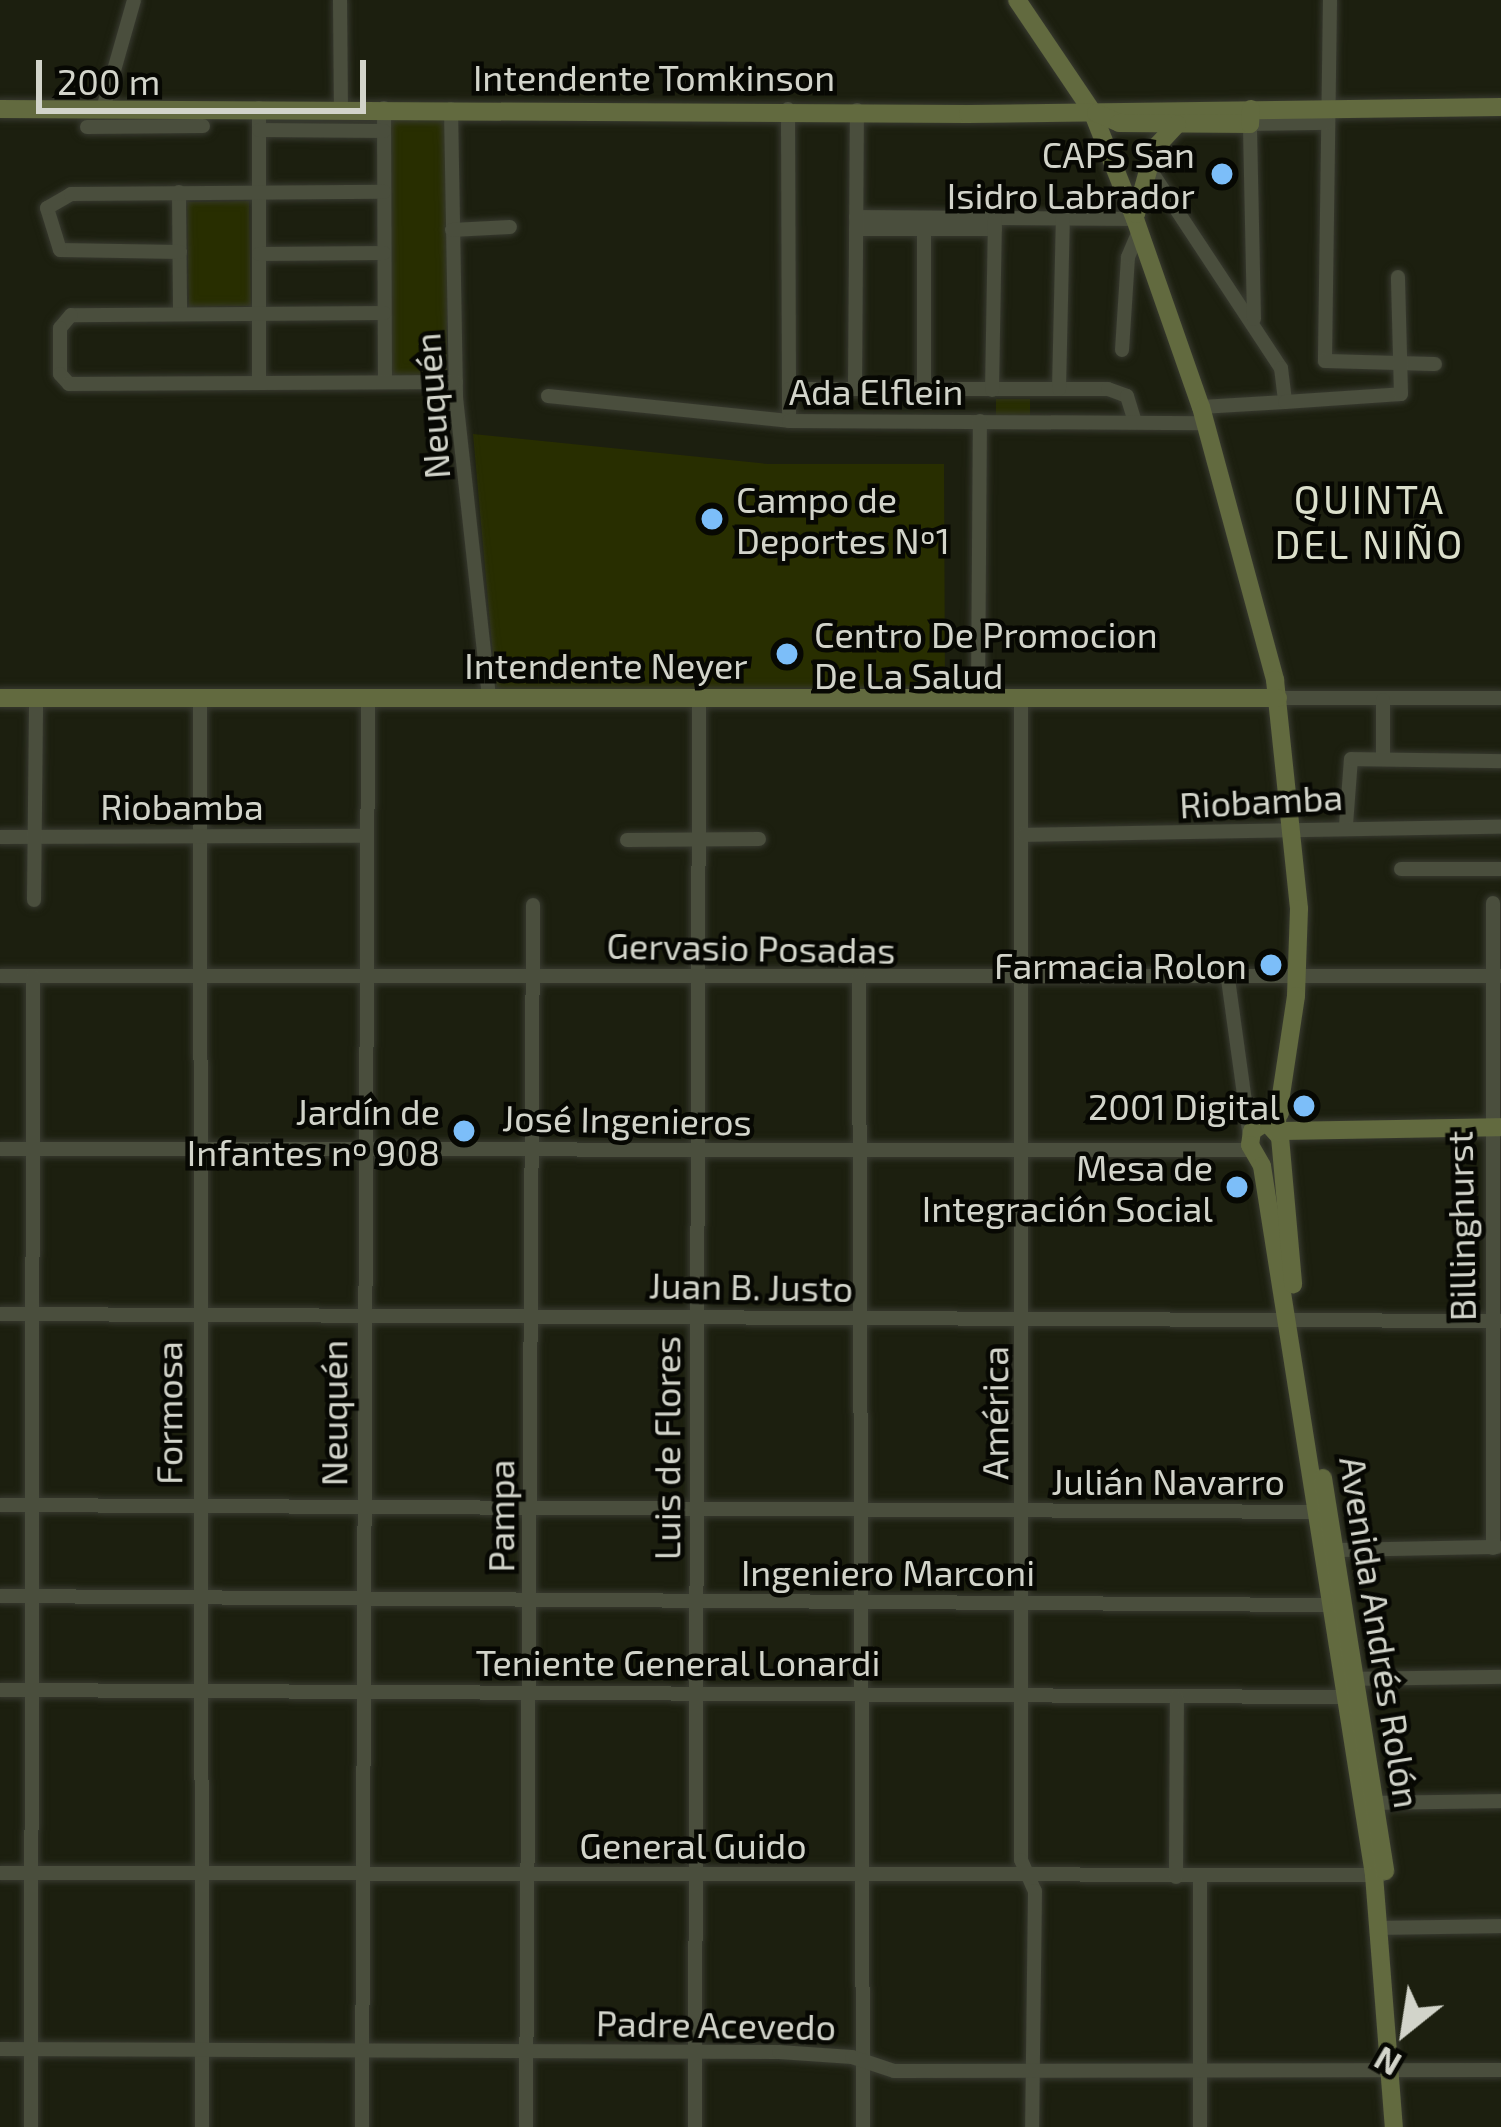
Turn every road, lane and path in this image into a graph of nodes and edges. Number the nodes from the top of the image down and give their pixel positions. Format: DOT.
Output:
graph roads {
  1 [pos="134,0"];
  2 [pos="340,0"];
  3 [pos="1016,0"];
  4 [pos="1330,0"];
  5 [pos="1501,107"];
  6 [pos="259,108"];
  7 [pos="341,108"];
  8 [pos="384,108"];
  9 [pos="0,109"];
  10 [pos="451,109"];
  11 [pos="788,109"];
  12 [pos="857,110"];
  13 [pos="1092,111"];
  14 [pos="1250,116"];
  15 [pos="1328,116"];
  16 [pos="87,119"];
  17 [pos="1178,124"];
  18 [pos="203,126"];
  19 [pos="259,130"];
  20 [pos="384,131"];
  21 [pos="1147,165"];
  22 [pos="179,192"];
  23 [pos="384,192"];
  24 [pos="259,193"];
  25 [pos="1063,217"];
  26 [pos="856,223"];
  27 [pos="924,224"];
  28 [pos="995,224"];
  29 [pos="1137,225"];
  30 [pos="510,227"];
  31 [pos="452,230"];
  32 [pos="180,252"];
  33 [pos="384,253"];
  34 [pos="259,254"];
  35 [pos="1398,278"];
  36 [pos="384,313"];
  37 [pos="180,314"];
  38 [pos="259,314"];
  39 [pos="1254,319"];
  40 [pos="1122,350"];
  41 [pos="1399,362"];
  42 [pos="1435,364"];
  43 [pos="385,382"];
  44 [pos="456,382"];
  45 [pos="259,383"];
  46 [pos="789,389"];
  47 [pos="855,389"];
  48 [pos="924,389"];
  49 [pos="1059,389"];
  50 [pos="992,390"];
  51 [pos="548,396"];
  52 [pos="1285,402"];
  53 [pos="1203,415"];
  54 [pos="789,421"];
  55 [pos="980,422"];
  56 [pos="1136,422"];
  57 [pos="978,696"];
  58 [pos="1022,696"];
  59 [pos="699,697"];
  60 [pos="0,698"];
  61 [pos="36,698"];
  62 [pos="489,698"];
  63 [pos="1278,698"];
  64 [pos="1501,698"];
  65 [pos="200,699"];
  66 [pos="368,700"];
  67 [pos="1383,700"];
  68 [pos="1384,759"];
  69 [pos="1501,761"];
  70 [pos="1346,826"];
  71 [pos="1501,827"];
  72 [pos="1296,831"];
  73 [pos="1024,835"];
  74 [pos="199,836"];
  75 [pos="364,836"];
  76 [pos="0,837"];
  77 [pos="34,837"];
  78 [pos="758,839"];
  79 [pos="627,840"];
  80 [pos="698,840"];
  81 [pos="1401,869"];
  82 [pos="1501,869"];
  83 [pos="34,900"];
  84 [pos="1493,903"];
  85 [pos="533,905"];
  86 [pos="196,974"];
  87 [pos="363,974"];
  88 [pos="532,974"];
  89 [pos="0,976"];
  90 [pos="1497,976"];
  91 [pos="33,977"];
  92 [pos="698,977"];
  93 [pos="1297,978"];
  94 [pos="859,979"];
  95 [pos="1228,979"];
  96 [pos="1023,980"];
  97 [pos="1495,1127"];
  98 [pos="1268,1136"];
  99 [pos="0,1149"];
  100 [pos="33,1149"];
  101 [pos="197,1149"];
  102 [pos="363,1149"];
  103 [pos="532,1149"];
  104 [pos="860,1154"];
  105 [pos="1023,1154"];
  106 [pos="698,1155"];
  107 [pos="0,1314"];
  108 [pos="26,1314"];
  109 [pos="198,1314"];
  110 [pos="363,1315"];
  111 [pos="531,1315"];
  112 [pos="694,1317"];
  113 [pos="860,1317"];
  114 [pos="1292,1319"];
  115 [pos="1024,1320"];
  116 [pos="1496,1321"];
  117 [pos="0,1504"];
  118 [pos="28,1505"];
  119 [pos="199,1505"];
  120 [pos="363,1506"];
  121 [pos="530,1506"];
  122 [pos="697,1507"];
  123 [pos="862,1507"];
  124 [pos="1024,1510"];
  125 [pos="1322,1512"];
  126 [pos="1497,1547"];
  127 [pos="1334,1550"];
  128 [pos="0,1596"];
  129 [pos="28,1596"];
  130 [pos="198,1596"];
  131 [pos="362,1598"];
  132 [pos="529,1599"];
  133 [pos="696,1600"];
  134 [pos="862,1602"];
  135 [pos="1023,1603"];
  136 [pos="1336,1605"];
  137 [pos="1501,1677"];
  138 [pos="1348,1688"];
  139 [pos="0,1690"];
  140 [pos="29,1690"];
  141 [pos="200,1690"];
  142 [pos="363,1690"];
  143 [pos="529,1690"];
  144 [pos="696,1690"];
  145 [pos="862,1693"];
  146 [pos="1023,1696"];
  147 [pos="1177,1698"];
  148 [pos="1501,1801"];
  149 [pos="1375,1803"];
  150 [pos="0,1873"];
  151 [pos="30,1873"];
  152 [pos="200,1874"];
  153 [pos="362,1874"];
  154 [pos="528,1875"];
  155 [pos="696,1875"];
  156 [pos="1380,1875"];
  157 [pos="863,1876"];
  158 [pos="1029,1876"];
  159 [pos="1176,1876"];
  160 [pos="1200,1877"];
  161 [pos="1501,1926"];
  162 [pos="1386,1928"];
  163 [pos="0,2049"];
  164 [pos="31,2049"];
  165 [pos="201,2049"];
  166 [pos="362,2050"];
  167 [pos="527,2050"];
  168 [pos="695,2051"];
  169 [pos="865,2061"];
  170 [pos="1501,2070"];
  171 [pos="1394,2071"];
  172 [pos="1033,2073"];
  173 [pos="1199,2073"];
  174 [pos="31,2127"];
  175 [pos="202,2127"];
  176 [pos="362,2127"];
  177 [pos="526,2127"];
  178 [pos="695,2127"];
  179 [pos="863,2127"];
  180 [pos="1032,2127"];
  181 [pos="1200,2127"];
  182 [pos="1398,2127"];
  1 -- 16 [label="street"];
  2 -- 7 [label="street"];
  3 -- 13 [label="street, Avenida Andrés Rolón"];
  4 -- 15 [label="street"];
  5 -- 15 [label="street, Intendente Tomkinson"];
  6 -- 7 [label="street, Intendente Tomkinson"];
  6 -- 16 [label="street, Intendente Tomkinson"];
  6 -- 19 [label="street"];
  7 -- 8 [label="street, Intendente Tomkinson"];
  8 -- 10 [label="street, Intendente Tomkinson"];
  8 -- 20 [label="street"];
  9 -- 16 [label="street, Intendente Tomkinson"];
  10 -- 11 [label="street, Intendente Tomkinson"];
  10 -- 31 [label="street, Neuquén"];
  11 -- 12 [label="street, Intendente Tomkinson"];
  11 -- 46 [label="street"];
  12 -- 13 [label="street, Intendente Tomkinson"];
  12 -- 26 [label="street"];
  13 -- 14 [label="street, Intendente Tomkinson"];
  13 -- 17 [label="street, Intendente Tomkinson"];
  13 -- 29 [label="street, Avenida Andrés Rolón"];
  14 -- 15 [label="street, Intendente Tomkinson"];
  14 -- 17 [label="street, Intendente Tomkinson"];
  14 -- 39 [label="street"];
  15 -- 41 [label="street"];
  16 -- 18 [label="street"];
  17 -- 21 [label="street"];
  19 -- 20 [label="street"];
  19 -- 24 [label="street"];
  20 -- 23 [label="street"];
  21 -- 29 [label="street"];
  21 -- 39 [label="street"];
  22 -- 24 [label="street"];
  22 -- 32 [label="street"];
  22 -- 32 [label="street"];
  23 -- 24 [label="street"];
  23 -- 33 [label="street"];
  24 -- 34 [label="street"];
  25 -- 28 [label="street"];
  25 -- 29 [label="street"];
  25 -- 49 [label="street"];
  26 -- 27 [label="street"];
  26 -- 47 [label="street"];
  27 -- 28 [label="street"];
  27 -- 48 [label="street"];
  28 -- 50 [label="street"];
  29 -- 40 [label="street"];
  29 -- 53 [label="street, Avenida Andrés Rolón"];
  30 -- 31 [label="street"];
  31 -- 44 [label="street, Neuquén"];
  32 -- 37 [label="street"];
  33 -- 34 [label="street"];
  33 -- 36 [label="street"];
  34 -- 38 [label="street"];
  35 -- 41 [label="street"];
  36 -- 38 [label="street"];
  36 -- 43 [label="street"];
  37 -- 38 [label="street"];
  37 -- 45 [label="street"];
  38 -- 45 [label="street"];
  39 -- 52 [label="street"];
  41 -- 42 [label="street"];
  41 -- 52 [label="street, Ada Elflein"];
  43 -- 44 [label="street"];
  43 -- 45 [label="street"];
  44 -- 62 [label="street, Neuquén"];
  46 -- 47 [label="street"];
  46 -- 54 [label="street"];
  47 -- 48 [label="street"];
  48 -- 50 [label="street"];
  49 -- 50 [label="street"];
  49 -- 56 [label="street"];
  51 -- 54 [label="street, Ada Elflein"];
  52 -- 53 [label="street, Ada Elflein"];
  53 -- 56 [label="street, Ada Elflein"];
  53 -- 63 [label="street, Avenida Andrés Rolón"];
  54 -- 55 [label="street, Ada Elflein"];
  55 -- 56 [label="street, Ada Elflein"];
  55 -- 57 [label="street"];
  57 -- 58 [label="street, Intendente Neyer"];
  57 -- 59 [label="street, Intendente Neyer"];
  58 -- 63 [label="street, Intendente Neyer"];
  58 -- 73 [label="street, América"];
  59 -- 62 [label="street, Intendente Neyer"];
  59 -- 80 [label="street, Luis de Flores"];
  60 -- 61 [label="street, Intendente Neyer"];
  61 -- 65 [label="street, Intendente Neyer"];
  61 -- 77 [label="street"];
  62 -- 66 [label="street, Intendente Neyer"];
  63 -- 67 [label="street, Intendente Neyer"];
  63 -- 72 [label="street, Avenida Andrés Rolón"];
  64 -- 67 [label="street, Intendente Neyer"];
  65 -- 66 [label="street, Intendente Neyer"];
  65 -- 74 [label="street, Formosa"];
  66 -- 75 [label="street, Neuquén"];
  67 -- 68 [label="street"];
  68 -- 69 [label="street"];
  68 -- 70 [label="street"];
  70 -- 71 [label="street, Riobamba"];
  70 -- 72 [label="street, Riobamba"];
  72 -- 73 [label="street, Riobamba"];
  72 -- 93 [label="street, Avenida Andrés Rolón"];
  73 -- 96 [label="street, América"];
  74 -- 75 [label="street, Riobamba"];
  74 -- 77 [label="street, Riobamba"];
  74 -- 86 [label="street, Formosa"];
  75 -- 87 [label="street, Neuquén"];
  76 -- 77 [label="street, Riobamba"];
  77 -- 83 [label="street"];
  78 -- 80 [label="street"];
  79 -- 80 [label="street"];
  80 -- 92 [label="street, Luis de Flores"];
  81 -- 82 [label="street"];
  84 -- 90 [label="street, Billinghurst"];
  85 -- 88 [label="street, Pampa"];
  86 -- 87 [label="street, Gervasio Posadas"];
  86 -- 91 [label="street, Gervasio Posadas"];
  86 -- 101 [label="street, Formosa"];
  87 -- 88 [label="street, Gervasio Posadas"];
  87 -- 102 [label="street, Neuquén"];
  88 -- 92 [label="street, Gervasio Posadas"];
  88 -- 103 [label="street, Pampa"];
  89 -- 91 [label="street, Gervasio Posadas"];
  90 -- 93 [label="street, Gervasio Posadas"];
  90 -- 97 [label="street, Billinghurst"];
  91 -- 100 [label="street"];
  92 -- 94 [label="street, Gervasio Posadas"];
  92 -- 106 [label="street, Luis de Flores"];
  93 -- 95 [label="street, Gervasio Posadas"];
  93 -- 98 [label="street, Avenida Andrés Rolón"];
  94 -- 96 [label="street, Gervasio Posadas"];
  94 -- 104 [label="street"];
  95 -- 96 [label="street, Gervasio Posadas"];
  95 -- 98 [label="street"];
  96 -- 105 [label="street, América"];
  97 -- 98 [label="street, José Ingenieros"];
  97 -- 116 [label="street, Billinghurst"];
  98 -- 105 [label="street, José Ingenieros"];
  98 -- 114 [label="street, Avenida Andrés Rolón"];
  99 -- 100 [label="street, José Ingenieros"];
  100 -- 101 [label="street, José Ingenieros"];
  100 -- 108 [label="street"];
  101 -- 102 [label="street, José Ingenieros"];
  101 -- 109 [label="street, Formosa"];
  102 -- 103 [label="street, José Ingenieros"];
  102 -- 110 [label="street, Neuquén"];
  103 -- 106 [label="street, José Ingenieros"];
  103 -- 111 [label="street, Pampa"];
  104 -- 105 [label="street, José Ingenieros"];
  104 -- 106 [label="street, José Ingenieros"];
  104 -- 113 [label="street"];
  105 -- 115 [label="street, América"];
  106 -- 112 [label="street, Luis de Flores"];
  107 -- 108 [label="street, Juan B. Justo"];
  108 -- 109 [label="street, Juan B. Justo"];
  108 -- 118 [label="street"];
  109 -- 110 [label="street, Juan B. Justo"];
  109 -- 119 [label="street, Formosa"];
  110 -- 111 [label="street, Juan B. Justo"];
  110 -- 120 [label="street, Neuquén"];
  111 -- 112 [label="street, Juan B. Justo"];
  111 -- 121 [label="street, Pampa"];
  112 -- 113 [label="street, Juan B. Justo"];
  112 -- 122 [label="street, Luis de Flores"];
  113 -- 115 [label="street, Juan B. Justo"];
  113 -- 123 [label="street"];
  114 -- 115 [label="street, Juan B. Justo"];
  114 -- 116 [label="street, Juan B. Justo"];
  114 -- 125 [label="street, Avenida Andrés Rolón"];
  115 -- 124 [label="street, América"];
  116 -- 126 [label="street, Billinghurst"];
  117 -- 118 [label="street, Julián Navarro"];
  118 -- 119 [label="street, Julián Navarro"];
  118 -- 129 [label="street"];
  119 -- 120 [label="street, Julián Navarro"];
  119 -- 130 [label="street, Formosa"];
  120 -- 121 [label="street, Julián Navarro"];
  120 -- 131 [label="street, Neuquén"];
  121 -- 122 [label="street, Julián Navarro"];
  121 -- 132 [label="street, Pampa"];
  122 -- 123 [label="street, Julián Navarro"];
  122 -- 133 [label="street, Luis de Flores"];
  123 -- 124 [label="street, Julián Navarro"];
  123 -- 134 [label="street"];
  124 -- 125 [label="street, Julián Navarro"];
  124 -- 135 [label="street, América"];
  125 -- 127 [label="street, Avenida Andrés Rolón"];
  125 -- 136 [label="street, Avenida Andrés Rolón"];
  126 -- 127 [label="street"];
  127 -- 136 [label="street, Avenida Andrés Rolón"];
  128 -- 129 [label="street, Ingeniero Marconi"];
  129 -- 130 [label="street, Ingeniero Marconi"];
  129 -- 140 [label="street"];
  130 -- 131 [label="street, Ingeniero Marconi"];
  130 -- 141 [label="street, Formosa"];
  131 -- 132 [label="street, Ingeniero Marconi"];
  131 -- 142 [label="street, Neuquén"];
  132 -- 133 [label="street, Ingeniero Marconi"];
  132 -- 143 [label="street, Pampa"];
  133 -- 134 [label="street, Ingeniero Marconi"];
  133 -- 144 [label="street, Luis de Flores"];
  134 -- 135 [label="street, Ingeniero Marconi"];
  134 -- 145 [label="street"];
  135 -- 136 [label="street, Ingeniero Marconi"];
  135 -- 146 [label="street, América"];
  136 -- 138 [label="street, Avenida Andrés Rolón"];
  137 -- 138 [label="street, Teniente General Lonardi"];
  138 -- 147 [label="street, Teniente General Lonardi"];
  138 -- 149 [label="street, Avenida Andrés Rolón"];
  138 -- 156 [label="street, Avenida Andrés Rolón"];
  139 -- 140 [label="street, Teniente General Lonardi"];
  140 -- 141 [label="street, Teniente General Lonardi"];
  140 -- 151 [label="street"];
  141 -- 142 [label="street, Teniente General Lonardi"];
  141 -- 152 [label="street, Formosa"];
  142 -- 143 [label="street, Teniente General Lonardi"];
  142 -- 153 [label="street, Neuquén"];
  143 -- 144 [label="street, Teniente General Lonardi"];
  143 -- 154 [label="street, Pampa"];
  144 -- 145 [label="street, Teniente General Lonardi"];
  144 -- 155 [label="street, Luis de Flores"];
  145 -- 146 [label="street, Teniente General Lonardi"];
  145 -- 157 [label="street"];
  146 -- 147 [label="street, Teniente General Lonardi"];
  146 -- 158 [label="street, América"];
  147 -- 159 [label="street"];
  148 -- 149 [label="street"];
  149 -- 156 [label="street, Avenida Andrés Rolón"];
  150 -- 151 [label="street, General Guido"];
  151 -- 152 [label="street, General Guido"];
  151 -- 164 [label="street"];
  152 -- 153 [label="street, General Guido"];
  152 -- 165 [label="street, Formosa"];
  153 -- 154 [label="street, General Guido"];
  153 -- 166 [label="street, Neuquén"];
  154 -- 155 [label="street, General Guido"];
  154 -- 167 [label="street, Pampa"];
  155 -- 157 [label="street, General Guido"];
  155 -- 168 [label="street, Luis de Flores"];
  156 -- 160 [label="street, General Guido"];
  156 -- 162 [label="street, Avenida Andrés Rolón"];
  157 -- 158 [label="street, General Guido"];
  157 -- 169 [label="street"];
  158 -- 159 [label="street, General Guido"];
  158 -- 172 [label="street, América"];
  159 -- 160 [label="street, General Guido"];
  160 -- 173 [label="street"];
  161 -- 162 [label="street"];
  162 -- 171 [label="street, Avenida Andrés Rolón"];
  163 -- 164 [label="street, Padre Acevedo"];
  164 -- 165 [label="street, Padre Acevedo"];
  164 -- 174 [label="street"];
  165 -- 166 [label="street, Padre Acevedo"];
  165 -- 175 [label="street, Formosa"];
  166 -- 167 [label="street, Padre Acevedo"];
  166 -- 176 [label="street, Neuquén"];
  167 -- 168 [label="street, Padre Acevedo"];
  167 -- 177 [label="street, Pampa"];
  168 -- 169 [label="street, Padre Acevedo"];
  168 -- 178 [label="street, Luis de Flores"];
  169 -- 172 [label="street, Padre Acevedo"];
  169 -- 179 [label="street"];
  170 -- 171 [label="street, Padre Acevedo"];
  171 -- 173 [label="street, Padre Acevedo"];
  171 -- 182 [label="street, Avenida Andrés Rolón"];
  172 -- 173 [label="street, Padre Acevedo"];
  172 -- 180 [label="street, América"];
  173 -- 181 [label="street"];
}
